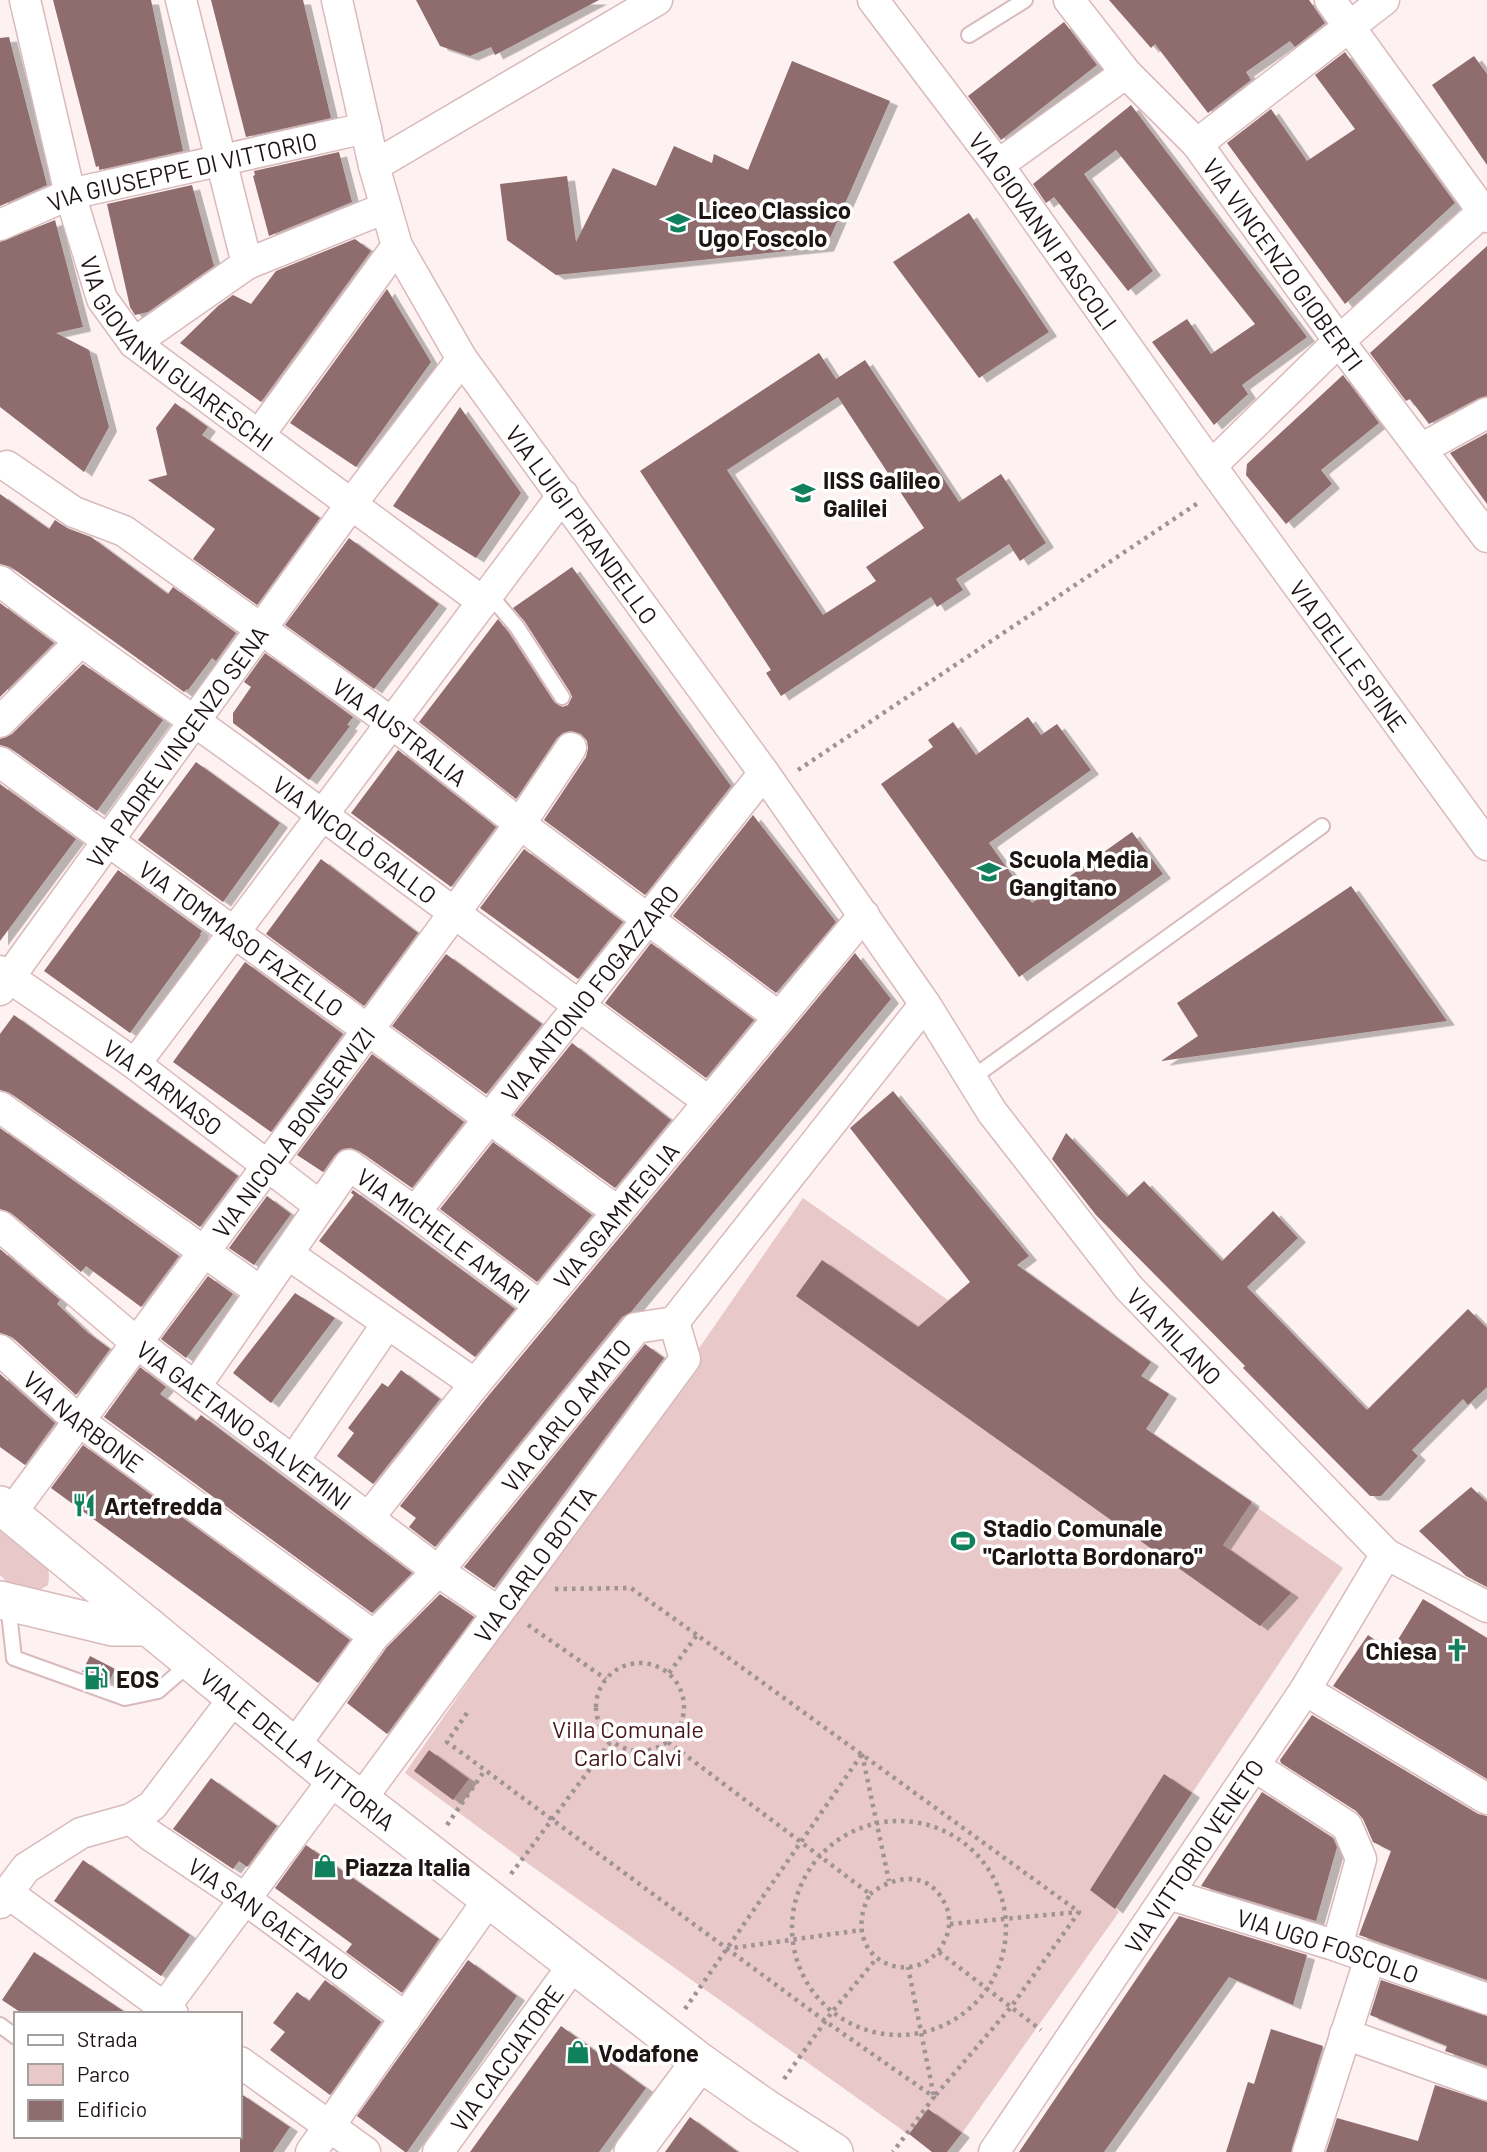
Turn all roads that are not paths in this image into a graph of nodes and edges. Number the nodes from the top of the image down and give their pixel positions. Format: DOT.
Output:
graph roads {
  1 [pos="25,0"];
  2 [pos="181,0"];
  3 [pos="337,0"];
  4 [pos="657,0"];
  5 [pos="873,0"];
  6 [pos="1025,0"];
  7 [pos="1069,0"];
  8 [pos="1330,0"];
  9 [pos="1384,0"];
  10 [pos="627,7"];
  11 [pos="1349,26"];
  12 [pos="970,35"];
  13 [pos="1126,73"];
  14 [pos="366,128"];
  15 [pos="1197,144"];
  16 [pos="221,161"];
  17 [pos="998,165"];
  18 [pos="374,166"];
  19 [pos="70,194"];
  20 [pos="385,208"];
  21 [pos="1486,212"];
  22 [pos="0,225"];
  23 [pos="397,246"];
  24 [pos="247,264"];
  25 [pos="1339,341"];
  26 [pos="134,343"];
  27 [pos="462,359"];
  28 [pos="1487,412"];
  29 [pos="259,435"];
  30 [pos="1420,449"];
  31 [pos="7,466"];
  32 [pos="1218,475"];
  33 [pos="563,495"];
  34 [pos="352,503"];
  35 [pos="1487,537"];
  36 [pos="0,581"];
  37 [pos="486,598"];
  38 [pos="261,629"];
  39 [pos="80,642"];
  40 [pos="562,697"];
  41 [pos="195,721"];
  42 [pos="0,722"];
  43 [pos="391,723"];
  44 [pos="571,748"];
  45 [pos="0,762"];
  46 [pos="769,780"];
  47 [pos="323,814"];
  48 [pos="520,824"];
  49 [pos="1322,826"];
  50 [pos="108,841"];
  51 [pos="1487,845"];
  52 [pos="454,912"];
  53 [pos="864,915"];
  54 [pos="648,919"];
  55 [pos="234,932"];
  56 [pos="3,980"];
  57 [pos="925,1004"];
  58 [pos="578,1006"];
  59 [pos="779,1017"];
  60 [pos="367,1030"];
  61 [pos="135,1064"];
  62 [pos="972,1078"];
  63 [pos="709,1102"];
  64 [pos="0,1107"];
  65 [pos="490,1118"];
  66 [pos="268,1165"];
  67 [pos="320,1206"];
  68 [pos="415,1212"];
  69 [pos="618,1212"];
  70 [pos="0,1226"];
  71 [pos="204,1251"];
  72 [pos="288,1254"];
  73 [pos="261,1292"];
  74 [pos="540,1306"];
  75 [pos="674,1322"];
  76 [pos="387,1324"];
  77 [pos="137,1343"];
  78 [pos="0,1350"];
  79 [pos="475,1384"];
  80 [pos="195,1387"];
  81 [pos="79,1421"];
  82 [pos="294,1460"];
  83 [pos="6,1509"];
  84 [pos="369,1517"];
  85 [pos="1386,1555"];
  86 [pos="438,1571"];
  87 [pos="4,1601"];
  88 [pos="1487,1606"];
  89 [pos="498,1612"];
  90 [pos="149,1627"];
  91 [pos="374,1636"];
  92 [pos="191,1661"];
  93 [pos="1305,1690"];
  94 [pos="234,1698"];
  95 [pos="294,1746"];
  96 [pos="1254,1766"];
  97 [pos="348,1789"];
  98 [pos="1487,1799"];
  99 [pos="131,1819"];
  100 [pos="7,1885"];
  101 [pos="1168,1894"];
  102 [pos="245,1899"];
  103 [pos="489,1899"];
  104 [pos="1337,1946"];
  105 [pos="1370,1958"];
  106 [pos="574,1964"];
  107 [pos="1487,1998"];
  108 [pos="166,2012"];
  109 [pos="406,2018"];
  110 [pos="1345,2034"];
  111 [pos="700,2062"];
  112 [pos="242,2063"];
  113 [pos="1487,2085"];
  114 [pos="329,2126"];
  115 [pos="831,2151"];
  116 [pos="311,2152"];
  117 [pos="365,2152"];
  118 [pos="438,2152"];
  119 [pos="634,2152"];
  120 [pos="994,2152"];
  121 [pos="1308,2152"];
  1 -- 19 [label="street, VIA GIOVANNI GUARESCHI"];
  2 -- 16 [label="street"];
  3 -- 14 [label="street, VIA LUIGI PIRANDELLO"];
  4 -- 10 [label="street"];
  5 -- 17 [label="street, VIA GIOVANNI PASCOLI"];
  6 -- 12 [label="lane"];
  7 -- 13 [label="street, VIA VINCENZO GIOBERTI"];
  8 -- 11 [label="street"];
  9 -- 11 [label="street"];
  10 -- 18 [label="street"];
  11 -- 15 [label="street"];
  11 -- 21 [label="street"];
  13 -- 15 [label="street, VIA VINCENZO GIOBERTI"];
  13 -- 17 [label="street"];
  14 -- 16 [label="street, VIA GIUSEPPE DI VITTORIO"];
  14 -- 18 [label="street, VIA LUIGI PIRANDELLO"];
  15 -- 25 [label="street, VIA VINCENZO GIOBERTI"];
  16 -- 19 [label="street, VIA GIUSEPPE DI VITTORIO"];
  16 -- 24 [label="street"];
  17 -- 32 [label="street, VIA GIOVANNI PASCOLI"];
  18 -- 20 [label="street, VIA LUIGI PIRANDELLO"];
  19 -- 22 [label="street, VIA GIUSEPPE DI VITTORIO"];
  19 -- 26 [label="street, VIA GIOVANNI GUARESCHI"];
  20 -- 23 [label="street, VIA LUIGI PIRANDELLO"];
  20 -- 24 [label="street"];
  21 -- 25 [label="street"];
  23 -- 27 [label="street, VIA LUIGI PIRANDELLO"];
  23 -- 29 [label="street"];
  24 -- 26 [label="street"];
  25 -- 30 [label="street, VIA VINCENZO GIOBERTI"];
  25 -- 32 [label="street"];
  26 -- 29 [label="street, VIA GIOVANNI GUARESCHI"];
  27 -- 33 [label="street, VIA LUIGI PIRANDELLO"];
  27 -- 34 [label="street, VIA PADRE VINCENZO SENA"];
  28 -- 30 [label="street"];
  29 -- 34 [label="street, VIA GIOVANNI GUARESCHI"];
  30 -- 35 [label="street, VIA VINCENZO GIOBERTI"];
  31 -- 38 [label="street, VIA AUSTRALIA"];
  32 -- 51 [label="street, VIA DELLE SPINE"];
  33 -- 37 [label="street"];
  33 -- 46 [label="street, VIA LUIGI PIRANDELLO"];
  34 -- 37 [label="street, VIA GIOVANNI GUARESCHI"];
  34 -- 38 [label="street, VIA PADRE VINCENZO SENA"];
  36 -- 39 [label="street, VIA NICOLÒ GALLO"];
  37 -- 40 [label="lane"];
  37 -- 43 [label="street"];
  38 -- 41 [label="street, VIA PADRE VINCENZO SENA"];
  38 -- 43 [label="street, VIA AUSTRALIA"];
  39 -- 41 [label="street, VIA NICOLÒ GALLO"];
  39 -- 42 [label="street"];
  41 -- 47 [label="street, VIA NICOLÒ GALLO"];
  41 -- 50 [label="street, VIA PADRE VINCENZO SENA"];
  43 -- 47 [label="street"];
  43 -- 48 [label="street, VIA AUSTRALIA"];
  44 -- 48 [label="street, VIA NICOLA BONSERVIZI"];
  45 -- 50 [label="street, VIA TOMMASO FAZELLO"];
  46 -- 53 [label="street, VIA LUIGI PIRANDELLO"];
  46 -- 54 [label="street, VIA ANTONIO FOGAZZARO"];
  47 -- 52 [label="street, VIA NICOLÒ GALLO"];
  47 -- 55 [label="street"];
  48 -- 52 [label="street, VIA NICOLA BONSERVIZI"];
  48 -- 54 [label="street, VIA AUSTRALIA"];
  49 -- 62 [label="lane"];
  50 -- 55 [label="street, VIA TOMMASO FAZELLO"];
  50 -- 56 [label="street, VIA PADRE VINCENZO SENA"];
  52 -- 58 [label="street, VIA NICOLÒ GALLO"];
  52 -- 60 [label="street, VIA NICOLA BONSERVIZI"];
  53 -- 57 [label="street, VIA LUIGI PIRANDELLO"];
  53 -- 59 [label="street, VIA SGAMMEGLIA"];
  54 -- 58 [label="street, VIA ANTONIO FOGAZZARO"];
  54 -- 59 [label="street, VIA AUSTRALIA"];
  55 -- 60 [label="street, VIA TOMMASO FAZELLO"];
  55 -- 61 [label="street"];
  56 -- 61 [label="street, VIA PARNASO"];
  57 -- 62 [label="street, VIA MILANO"];
  57 -- 75 [label="street"];
  58 -- 63 [label="street, VIA NICOLÒ GALLO"];
  58 -- 65 [label="street, VIA ANTONIO FOGAZZARO"];
  59 -- 63 [label="street, VIA SGAMMEGLIA"];
  60 -- 65 [label="street, VIA TOMMASO FAZELLO"];
  60 -- 66 [label="street, VIA NICOLA BONSERVIZI"];
  61 -- 66 [label="street, VIA PARNASO"];
  62 -- 85 [label="street, VIA MILANO"];
  63 -- 69 [label="street, VIA SGAMMEGLIA"];
  64 -- 71 [label="street"];
  65 -- 68 [label="street, VIA ANTONIO FOGAZZARO"];
  65 -- 69 [label="street, VIA TOMMASO FAZELLO"];
  66 -- 67 [label="street, VIA PARNASO"];
  66 -- 71 [label="street, VIA NICOLA BONSERVIZI"];
  67 -- 68 [label="street, VIA MICHELE AMARI"];
  67 -- 72 [label="street"];
  68 -- 74 [label="street, VIA MICHELE AMARI"];
  69 -- 74 [label="street, VIA SGAMMEGLIA"];
  70 -- 77 [label="street, VIA GAETANO SALVEMINI"];
  71 -- 73 [label="street"];
  71 -- 77 [label="street, VIA NICOLA BONSERVIZI"];
  72 -- 73 [label="street"];
  72 -- 76 [label="street"];
  73 -- 80 [label="street"];
  74 -- 79 [label="street, VIA SGAMMEGLIA"];
  75 -- 86 [label="street, VIA CARLO AMATO"];
  75 -- 89 [label="street, VIA CARLO BOTTA"];
  76 -- 79 [label="street"];
  76 -- 82 [label="street"];
  77 -- 80 [label="street, VIA GAETANO SALVEMINI"];
  77 -- 81 [label="street, VIA NICOLA BONSERVIZI"];
  78 -- 81 [label="street, VIA NARBONE"];
  79 -- 84 [label="street, VIA SGAMMEGLIA"];
  80 -- 82 [label="street, VIA GAETANO SALVEMINI"];
  81 -- 83 [label="street, VIA NICOLA BONSERVIZI"];
  81 -- 91 [label="street, VIA NARBONE"];
  82 -- 84 [label="street, VIA GAETANO SALVEMINI"];
  83 -- 90 [label="street, VIALE DELLA VITTORIA"];
  84 -- 86 [label="street, VIA GAETANO SALVEMINI"];
  85 -- 88 [label="street, VIA MILANO"];
  85 -- 93 [label="street, VIA VITTORIO VENETO"];
  86 -- 89 [label="street, VIA GAETANO SALVEMINI"];
  86 -- 91 [label="street, VIA CARLO AMATO"];
  87 -- 90 [label="street"];
  87 -- 92 [label="lane"];
  89 -- 97 [label="street, VIA CARLO BOTTA"];
  90 -- 92 [label="street, VIALE DELLA VITTORIA"];
  91 -- 95 [label="street, VIA CARLO AMATO"];
  92 -- 94 [label="street, VIALE DELLA VITTORIA"];
  93 -- 96 [label="street, VIA VITTORIO VENETO"];
  93 -- 98 [label="street"];
  94 -- 95 [label="street, VIALE DELLA VITTORIA"];
  94 -- 99 [label="street"];
  95 -- 97 [label="street, VIALE DELLA VITTORIA"];
  96 -- 101 [label="street, VIA VITTORIO VENETO"];
  96 -- 104 [label="street"];
  97 -- 102 [label="street, VIA CARLO BOTTA"];
  97 -- 103 [label="street, VIALE DELLA VITTORIA"];
  99 -- 100 [label="street"];
  99 -- 102 [label="street, VIA SAN GAETANO"];
  100 -- 108 [label="street"];
  101 -- 104 [label="street, VIA UGO FOSCOLO"];
  101 -- 120 [label="street, VIA VITTORIO VENETO"];
  102 -- 108 [label="street, VIA CARLO BOTTA"];
  102 -- 109 [label="street, VIA SAN GAETANO"];
  103 -- 106 [label="street, VIALE DELLA VITTORIA"];
  103 -- 109 [label="street"];
  104 -- 105 [label="street, VIA UGO FOSCOLO"];
  105 -- 107 [label="street, VIA UGO FOSCOLO"];
  105 -- 110 [label="street"];
  106 -- 111 [label="street, VIALE DELLA VITTORIA"];
  106 -- 118 [label="street, VIA CACCIATORE"];
  109 -- 114 [label="street"];
  110 -- 113 [label="street"];
  110 -- 121 [label="street"];
  111 -- 115 [label="street, VIALE DELLA VITTORIA"];
  111 -- 119 [label="street"];
  112 -- 114 [label="street"];
  114 -- 116 [label="street"];
  114 -- 117 [label="street"];
}
